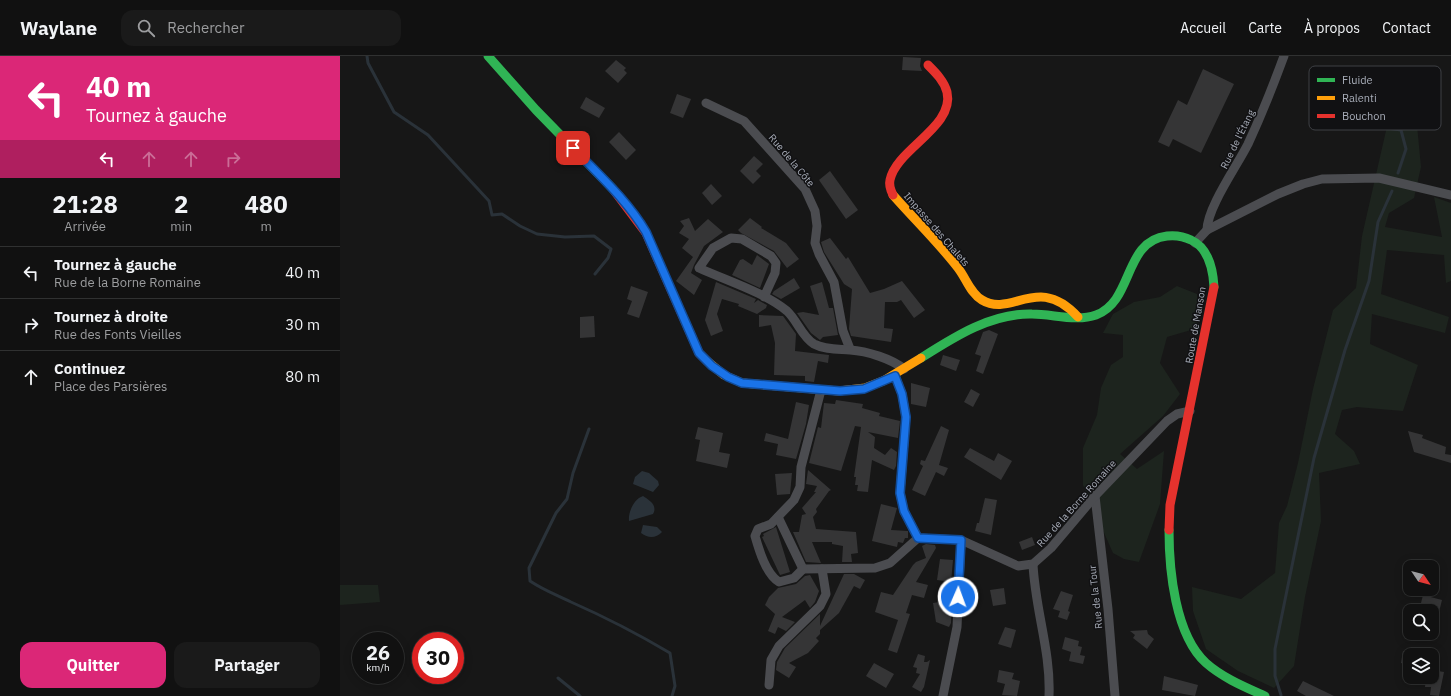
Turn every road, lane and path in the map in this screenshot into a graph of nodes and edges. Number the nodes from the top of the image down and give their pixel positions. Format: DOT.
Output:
graph roads {
  1 [pos="488,56"];
  2 [pos="1284,56"];
  3 [pos="928,65"];
  4 [pos="706,103"];
  5 [pos="1451,195"];
  6 [pos="1207,230"];
  7 [pos="1195,243"];
  8 [pos="764,297"];
  9 [pos="1078,317"];
  10 [pos="850,349"];
  11 [pos="904,369"];
  12 [pos="895,376"];
  13 [pos="821,390"];
  14 [pos="1190,411"];
  15 [pos="1095,496"];
  16 [pos="778,517"];
  17 [pos="918,538"];
  18 [pos="961,540"];
  19 [pos="1033,564"];
  20 [pos="803,569"];
  21 [pos="822,569"];
  22 [pos="769,686"];
  23 [pos="943,696"];
  24 [pos="1049,696"];
  25 [pos="1115,696"];
  26 [pos="1265,696"];
  1 -- 13 [label="street"];
  2 -- 6 [label="street, Rue de l'Étang"];
  3 -- 9 [label="street, Impasse des Chalets"];
  4 -- 10 [label="street, Rue de la Côte"];
  5 -- 6 [label="street"];
  6 -- 7 [label="street"];
  7 -- 9 [label="street, Route de Manson"];
  7 -- 14 [label="street, Route de Manson"];
  8 -- 8 [label="street"];
  8 -- 10 [label="street"];
  9 -- 11 [label="street, Route de Manson"];
  10 -- 11 [label="street"];
  11 -- 12 [label="street, Route de Manson"];
  12 -- 13 [label="street, Route de Manson"];
  12 -- 17 [label="street"];
  13 -- 16 [label="street"];
  14 -- 15 [label="street, Rue de la Borne Romaine"];
  14 -- 26 [label="street, Route de Manson"];
  15 -- 19 [label="street, Rue de la Borne Romaine"];
  15 -- 25 [label="street, Rue de la Tour"];
  16 -- 20 [label="street"];
  16 -- 20 [label="street"];
  17 -- 18 [label="street"];
  17 -- 21 [label="street"];
  18 -- 19 [label="street"];
  18 -- 23 [label="street"];
  19 -- 24 [label="street"];
  20 -- 21 [label="street"];
  21 -- 22 [label="street"];
}
